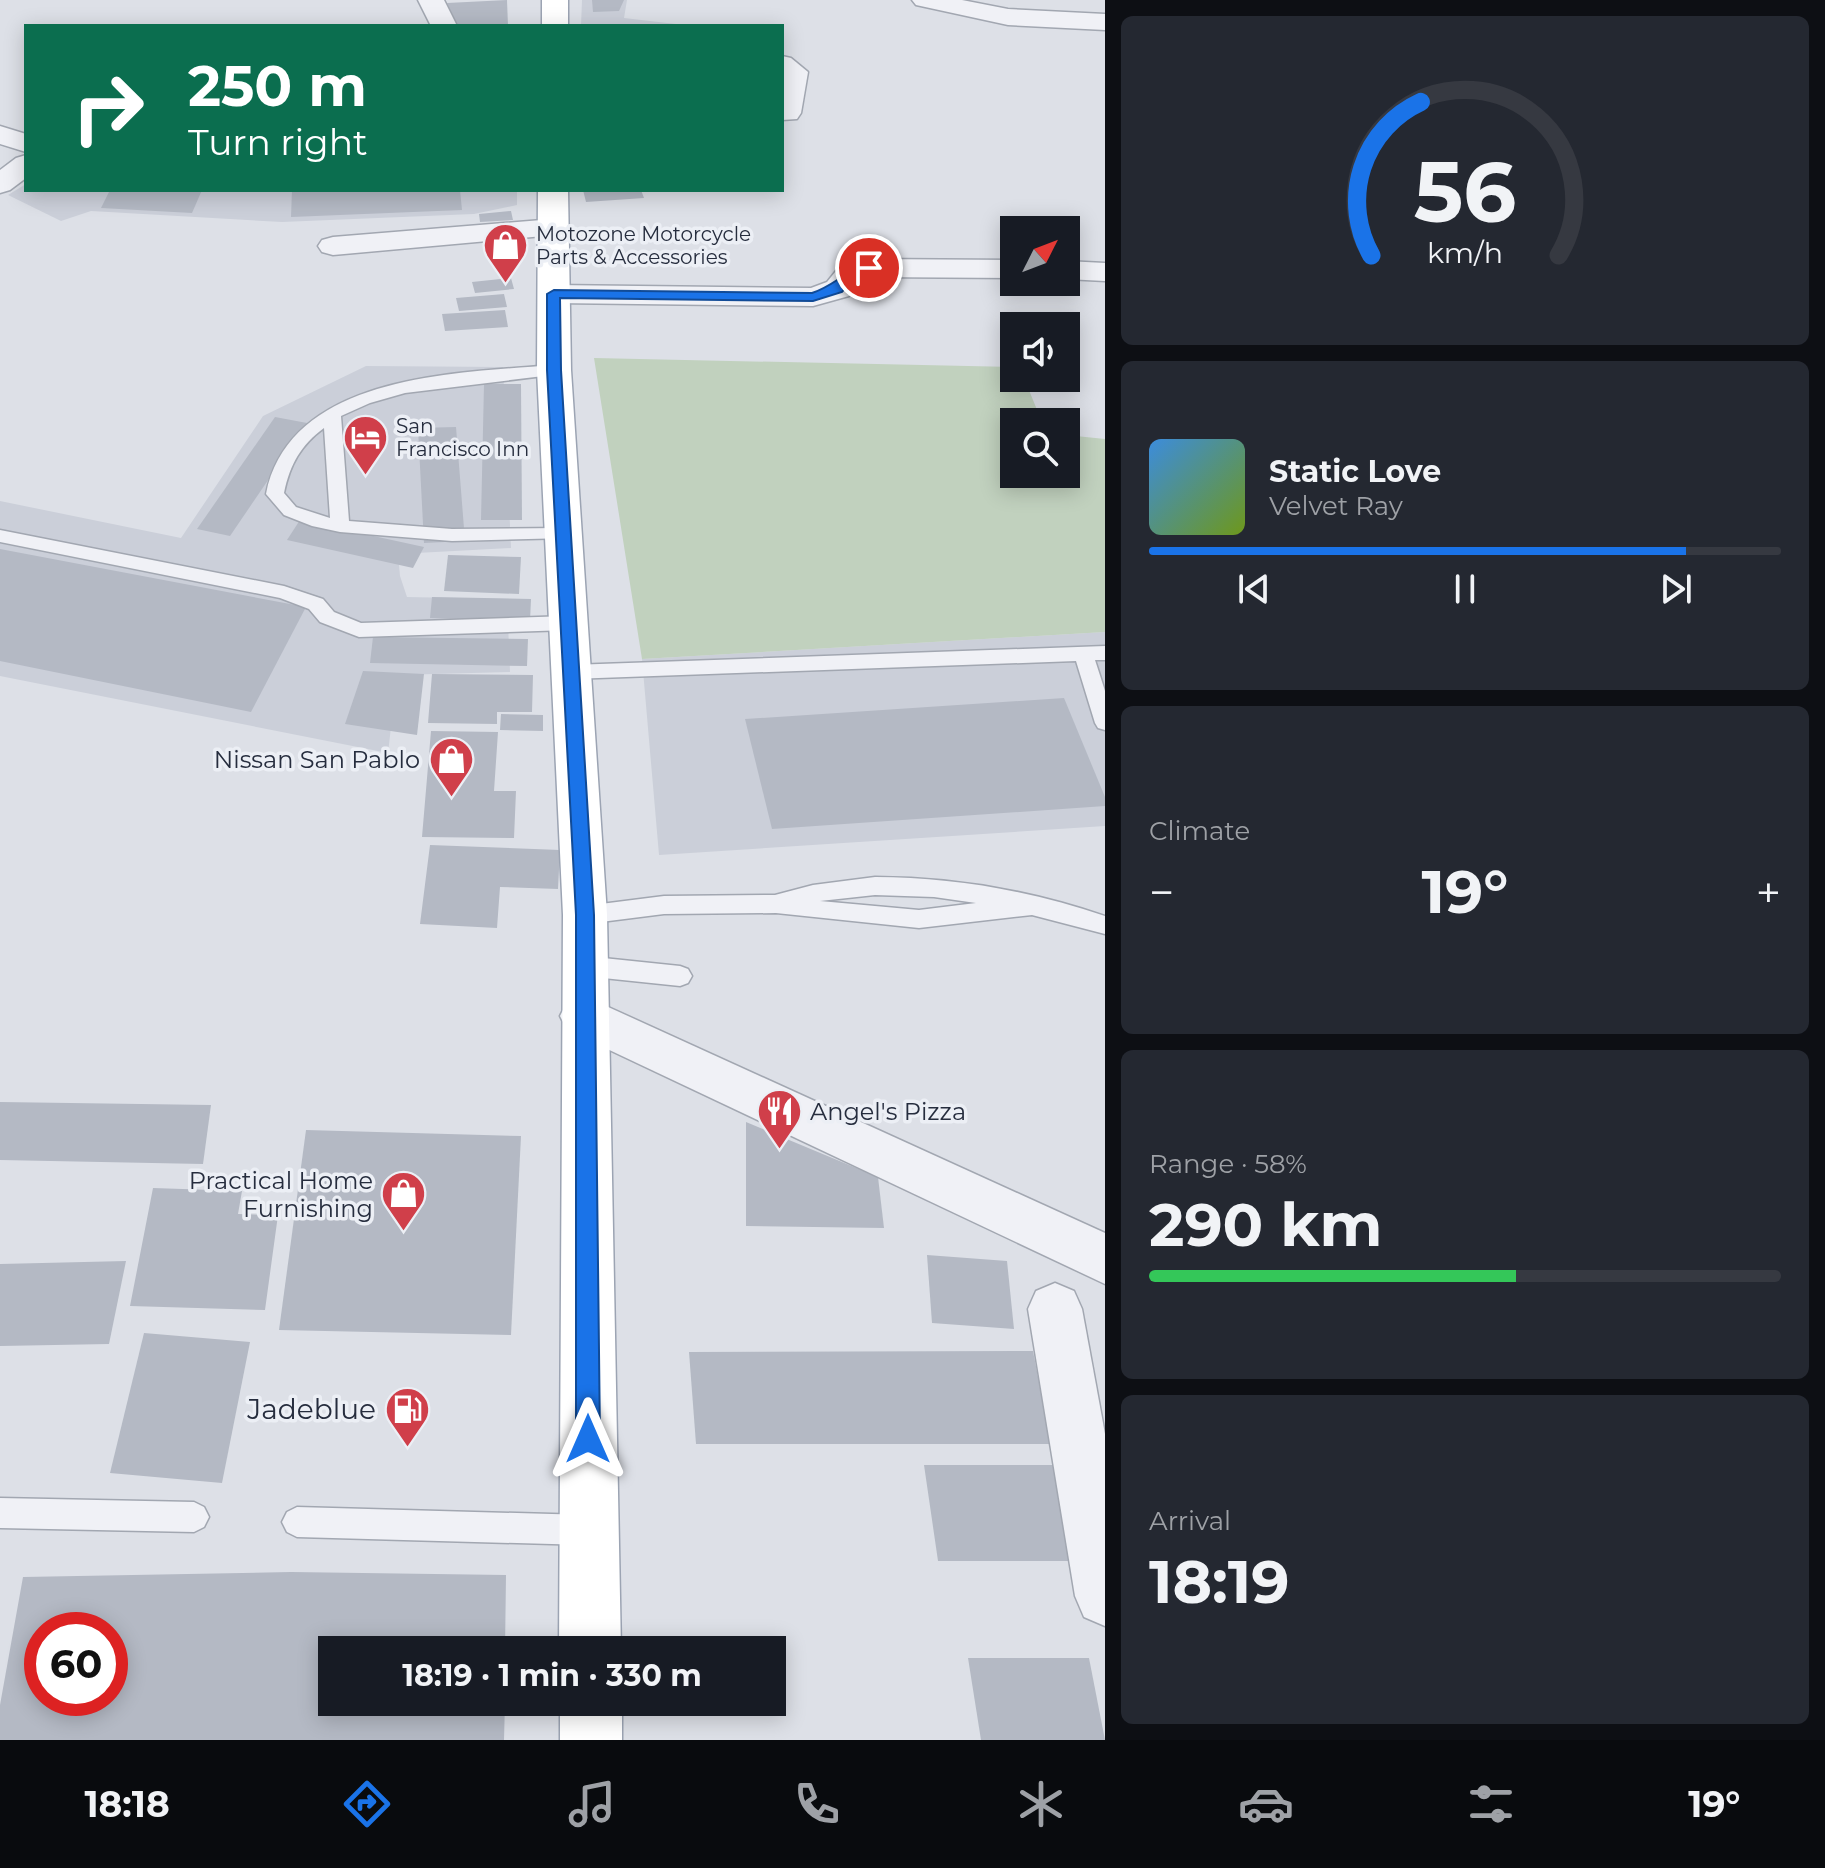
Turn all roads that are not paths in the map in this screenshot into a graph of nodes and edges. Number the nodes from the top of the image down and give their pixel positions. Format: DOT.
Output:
graph roads {
  1 [pos="431,0"];
  2 [pos="555,0"];
  3 [pos="925,0"];
  4 [pos="1105,22"];
  5 [pos="443,24"];
  6 [pos="555,24"];
  7 [pos="784,65"];
  8 [pos="787,113"];
  9 [pos="0,134"];
  10 [pos="24,143"];
  11 [pos="24,166"];
  12 [pos="0,184"];
  13 [pos="554,209"];
  14 [pos="333,246"];
  15 [pos="1000,269"];
  16 [pos="1080,271"];
  17 [pos="1105,272"];
  18 [pos="554,294"];
  19 [pos="554,370"];
  20 [pos="332,414"];
  21 [pos="340,526"];
  22 [pos="563,534"];
  23 [pos="0,536"];
  24 [pos="568,623"];
  25 [pos="1083,653"];
  26 [pos="1105,653"];
  27 [pos="571,672"];
  28 [pos="1105,723"];
  29 [pos="776,904"];
  30 [pos="1032,906"];
  31 [pos="585,915"];
  32 [pos="1105,925"];
  33 [pos="584,966"];
  34 [pos="680,976"];
  35 [pos="584,1016"];
  36 [pos="1105,1259"];
  37 [pos="1055,1309"];
  38 [pos="0,1513"];
  39 [pos="194,1517"];
  40 [pos="297,1522"];
  41 [pos="589,1530"];
  42 [pos="1105,1596"];
  43 [pos="590,1636"];
  44 [pos="591,1716"];
  45 [pos="591,1740"];
  1 -- 5 [label="street"];
  2 -- 6 [label="main road"];
  3 -- 4 [label="street"];
  7 -- 8 [label="street"];
  9 -- 10 [label="street"];
  11 -- 12 [label="street"];
  13 -- 14 [label="street"];
  13 -- 18 [label="main road"];
  15 -- 18 [label="street"];
  16 -- 17 [label="street"];
  18 -- 19 [label="main road"];
  19 -- 20 [label="lane"];
  19 -- 22 [label="main road"];
  20 -- 21 [label="lane"];
  20 -- 21 [label="lane"];
  21 -- 22 [label="lane"];
  22 -- 24 [label="main road"];
  23 -- 24 [label="lane"];
  24 -- 27 [label="main road"];
  25 -- 26 [label="lane"];
  25 -- 27 [label="lane"];
  25 -- 28 [label="lane"];
  27 -- 31 [label="main road"];
  29 -- 30 [label="lane"];
  29 -- 30 [label="lane"];
  29 -- 31 [label="lane"];
  30 -- 32 [label="lane"];
  31 -- 33 [label="main road"];
  33 -- 34 [label="lane"];
  33 -- 35 [label="main road"];
  35 -- 36 [label="street"];
  35 -- 41 [label="main road"];
  37 -- 42 [label="street"];
  38 -- 39 [label="lane"];
  40 -- 41 [label="lane"];
  41 -- 43 [label="main road"];
  44 -- 45 [label="main road"];
}
